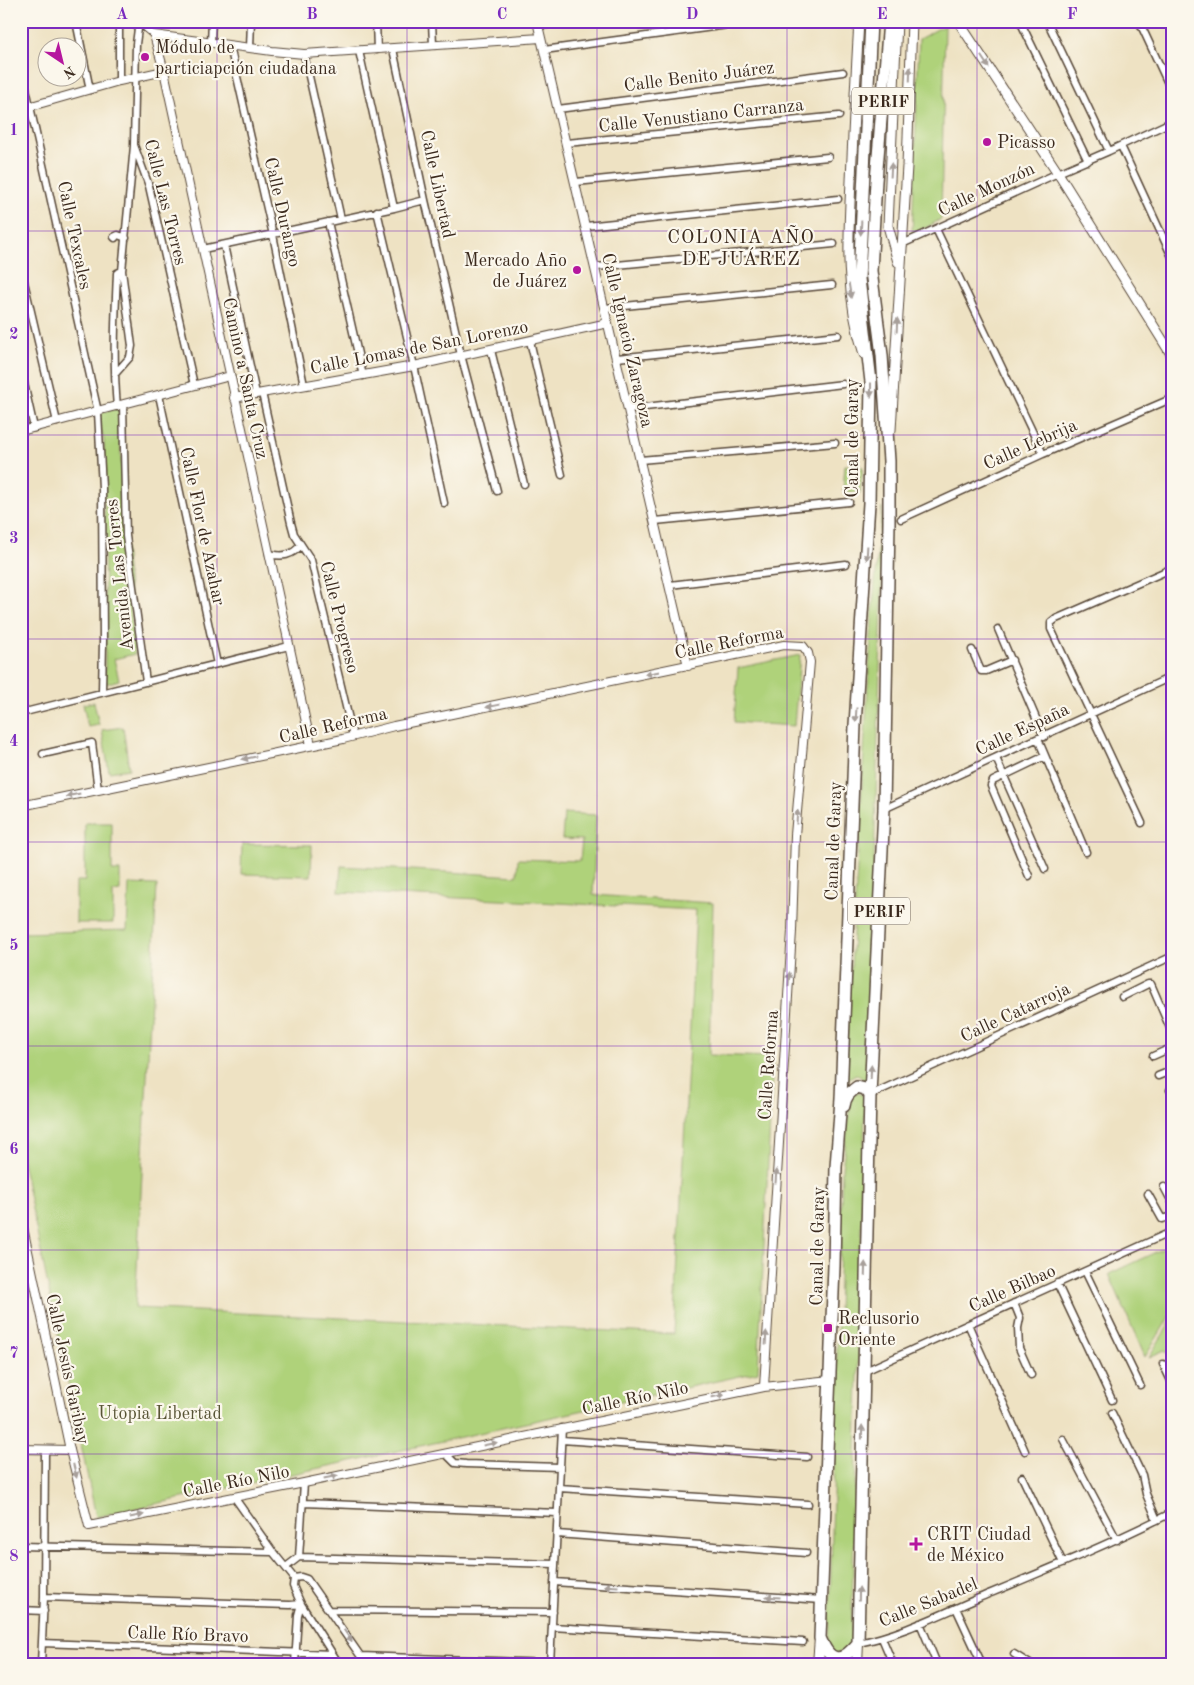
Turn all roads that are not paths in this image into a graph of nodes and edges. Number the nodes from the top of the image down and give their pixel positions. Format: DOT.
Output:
graph roads {
  1 [pos="76,21"];
  2 [pos="119,21"];
  3 [pos="212,21"];
  4 [pos="251,21"];
  5 [pos="376,21"];
  6 [pos="432,21"];
  7 [pos="575,21"];
  8 [pos="757,21"];
  9 [pos="859,21"];
  10 [pos="871,21"];
  11 [pos="889,21"];
  12 [pos="897,21"];
  13 [pos="912,21"];
  14 [pos="958,21"];
  15 [pos="1020,21"];
  16 [pos="1047,21"];
  17 [pos="1139,21"];
  18 [pos="138,22"];
  19 [pos="538,24"];
  20 [pos="154,35"];
  21 [pos="541,38"];
  22 [pos="211,43"];
  23 [pos="433,45"];
  24 [pos="230,46"];
  25 [pos="250,48"];
  26 [pos="393,49"];
  27 [pos="377,50"];
  28 [pos="544,50"];
  29 [pos="360,52"];
  30 [pos="304,54"];
  31 [pos="21,66"];
  32 [pos="164,71"];
  33 [pos="843,72"];
  34 [pos="135,76"];
  35 [pos="119,81"];
  36 [pos="90,90"];
  37 [pos="1173,94"];
  38 [pos="31,106"];
  39 [pos="21,109"];
  40 [pos="558,109"];
  41 [pos="839,116"];
  42 [pos="1173,121"];
  43 [pos="567,143"];
  44 [pos="134,145"];
  45 [pos="1121,146"];
  46 [pos="1109,152"];
  47 [pos="828,157"];
  48 [pos="1088,161"];
  49 [pos="1058,173"];
  50 [pos="576,182"];
  51 [pos="838,199"];
  52 [pos="425,200"];
  53 [pos="394,208"];
  54 [pos="376,211"];
  55 [pos="341,219"];
  56 [pos="328,222"];
  57 [pos="586,226"];
  58 [pos="936,229"];
  59 [pos="273,235"];
  60 [pos="114,238"];
  61 [pos="126,238"];
  62 [pos="834,244"];
  63 [pos="898,244"];
  64 [pos="224,245"];
  65 [pos="203,249"];
  66 [pos="1173,259"];
  67 [pos="596,267"];
  68 [pos="21,269"];
  69 [pos="122,271"];
  70 [pos="832,285"];
  71 [pos="605,308"];
  72 [pos="608,323"];
  73 [pos="838,335"];
  74 [pos="530,341"];
  75 [pos="491,350"];
  76 [pos="461,356"];
  77 [pos="1173,357"];
  78 [pos="617,358"];
  79 [pos="414,366"];
  80 [pos="21,370"];
  81 [pos="870,370"];
  82 [pos="114,374"];
  83 [pos="230,376"];
  84 [pos="363,376"];
  85 [pos="843,384"];
  86 [pos="304,385"];
  87 [pos="194,386"];
  88 [pos="259,393"];
  89 [pos="159,395"];
  90 [pos="234,398"];
  91 [pos="1173,398"];
  92 [pos="120,406"];
  93 [pos="628,409"];
  94 [pos="98,412"];
  95 [pos="56,422"];
  96 [pos="34,428"];
  97 [pos="21,431"];
  98 [pos="100,440"];
  99 [pos="835,443"];
  100 [pos="1043,454"];
  101 [pos="640,460"];
  102 [pos="889,461"];
  103 [pos="562,475"];
  104 [pos="524,484"];
  105 [pos="497,491"];
  106 [pos="849,502"];
  107 [pos="444,504"];
  108 [pos="901,519"];
  109 [pos="655,520"];
  110 [pos="301,545"];
  111 [pos="269,554"];
  112 [pos="846,564"];
  113 [pos="1173,568"];
  114 [pos="670,584"];
  115 [pos="998,629"];
  116 [pos="289,646"];
  117 [pos="972,650"];
  118 [pos="1012,660"];
  119 [pos="217,664"];
  120 [pos="688,666"];
  121 [pos="1173,676"];
  122 [pos="146,682"];
  123 [pos="102,692"];
  124 [pos="21,713"];
  125 [pos="1092,714"];
  126 [pos="353,736"];
  127 [pos="1041,738"];
  128 [pos="311,745"];
  129 [pos="43,754"];
  130 [pos="1045,756"];
  131 [pos="996,758"];
  132 [pos="1005,775"];
  133 [pos="98,790"];
  134 [pos="21,806"];
  135 [pos="884,809"];
  136 [pos="1142,823"];
  137 [pos="1086,852"];
  138 [pos="1045,870"];
  139 [pos="1029,876"];
  140 [pos="1173,956"];
  141 [pos="1122,997"];
  142 [pos="1173,1035"];
  143 [pos="1173,1047"];
  144 [pos="1153,1056"];
  145 [pos="1173,1070"];
  146 [pos="1158,1076"];
  147 [pos="870,1095"];
  148 [pos="839,1131"];
  149 [pos="1164,1187"];
  150 [pos="1148,1194"];
  151 [pos="1173,1204"];
  152 [pos="1173,1216"];
  153 [pos="21,1218"];
  154 [pos="1173,1231"];
  155 [pos="1085,1271"];
  156 [pos="1057,1284"];
  157 [pos="1014,1303"];
  158 [pos="968,1324"];
  159 [pos="1163,1364"];
  160 [pos="863,1372"];
  161 [pos="1031,1375"];
  162 [pos="830,1380"];
  163 [pos="1140,1385"];
  164 [pos="1173,1385"];
  165 [pos="764,1387"];
  166 [pos="1112,1400"];
  167 [pos="1112,1412"];
  168 [pos="562,1428"];
  169 [pos="1063,1439"];
  170 [pos="562,1440"];
  171 [pos="21,1449"];
  172 [pos="45,1450"];
  173 [pos="70,1450"];
  174 [pos="1025,1451"];
  175 [pos="446,1454"];
  176 [pos="807,1457"];
  177 [pos="560,1467"];
  178 [pos="1022,1478"];
  179 [pos="304,1483"];
  180 [pos="559,1488"];
  181 [pos="234,1497"];
  182 [pos="304,1503"];
  183 [pos="808,1504"];
  184 [pos="1173,1512"];
  185 [pos="557,1513"];
  186 [pos="1157,1520"];
  187 [pos="89,1526"];
  188 [pos="556,1534"];
  189 [pos="1116,1540"];
  190 [pos="21,1546"];
  191 [pos="44,1546"];
  192 [pos="273,1552"];
  193 [pos="806,1553"];
  194 [pos="299,1557"];
  195 [pos="1063,1563"];
  196 [pos="555,1564"];
  197 [pos="286,1567"];
  198 [pos="294,1578"];
  199 [pos="554,1582"];
  200 [pos="44,1597"];
  201 [pos="822,1600"];
  202 [pos="300,1604"];
  203 [pos="956,1608"];
  204 [pos="21,1610"];
  205 [pos="330,1610"];
  206 [pos="44,1611"];
  207 [pos="553,1612"];
  208 [pos="920,1623"];
  209 [pos="552,1627"];
  210 [pos="820,1638"];
  211 [pos="882,1638"];
  212 [pos="803,1642"];
  213 [pos="42,1643"];
  214 [pos="858,1643"];
  215 [pos="295,1653"];
  216 [pos="332,1654"];
  217 [pos="1014,1654"];
  218 [pos="361,1656"];
  219 [pos="550,1663"];
  220 [pos="42,1664"];
  221 [pos="295,1664"];
  222 [pos="339,1664"];
  223 [pos="366,1664"];
  224 [pos="818,1664"];
  225 [pos="857,1664"];
  226 [pos="893,1664"];
  227 [pos="938,1664"];
  228 [pos="982,1664"];
  229 [pos="1030,1664"];
  1 -- 36 [label="street"];
  2 -- 35 [label="street"];
  3 -- 22 [label="street"];
  4 -- 25 [label="street"];
  5 -- 27 [label="street"];
  6 -- 23 [label="street"];
  7 -- 19 [label="street"];
  8 -- 28 [label="street"];
  9 -- 81 [label="main road, one-way"];
  10 -- 81 [label="highway, Canal de Garay / PERIF, one-way"];
  11 -- 102 [label="highway, Canal de Garay / PERIF"];
  63 -- 12 [label="main road, one-way"];
  63 -- 13 [label="main road, Canal de Garay, one-way"];
  14 -- 49 [label="main road, one-way"];
  15 -- 48 [label="street"];
  16 -- 46 [label="street"];
  17 -- 37 [label="street"];
  18 -- 20 [label="street"];
  18 -- 34 [label="street, Calle Las Torres"];
  19 -- 21 [label="street, Calle Ignacio Zaragoza"];
  20 -- 22 [label="street"];
  20 -- 32 [label="street, Camino a Santa Cruz"];
  21 -- 23 [label="street"];
  21 -- 28 [label="street, Calle Ignacio Zaragoza"];
  22 -- 24 [label="street"];
  23 -- 26 [label="street"];
  24 -- 25 [label="street"];
  24 -- 59 [label="street, Calle Durango"];
  25 -- 30 [label="street"];
  26 -- 27 [label="street"];
  26 -- 52 [label="street, Calle Libertad"];
  27 -- 29 [label="street"];
  28 -- 40 [label="street, Calle Ignacio Zaragoza"];
  29 -- 30 [label="street"];
  29 -- 53 [label="street"];
  30 -- 55 [label="street"];
  31 -- 38 [label="street, Calle Texcales"];
  32 -- 34 [label="street"];
  32 -- 65 [label="street, Camino a Santa Cruz"];
  33 -- 40 [label="street, Calle Benito Juárez"];
  34 -- 35 [label="street"];
  34 -- 44 [label="street, Calle Las Torres"];
  35 -- 36 [label="street"];
  36 -- 38 [label="street"];
  38 -- 39 [label="street"];
  38 -- 94 [label="street, Calle Texcales"];
  40 -- 43 [label="street, Calle Ignacio Zaragoza"];
  41 -- 43 [label="street, Calle Venustiano Carranza"];
  42 -- 45 [label="street, Calle Monzón"];
  43 -- 50 [label="street, Calle Ignacio Zaragoza"];
  44 -- 61 [label="street, Avenida Las Torres"];
  44 -- 87 [label="street, Calle Las Torres"];
  45 -- 46 [label="street, Calle Monzón"];
  45 -- 66 [label="street"];
  46 -- 48 [label="street, Calle Monzón"];
  47 -- 50 [label="street"];
  48 -- 49 [label="street, Calle Monzón"];
  49 -- 58 [label="street, Calle Monzón"];
  49 -- 77 [label="main road"];
  50 -- 57 [label="street, Calle Ignacio Zaragoza"];
  51 -- 57 [label="street"];
  52 -- 53 [label="street"];
  52 -- 76 [label="street, Calle Libertad"];
  53 -- 54 [label="street"];
  54 -- 55 [label="street"];
  54 -- 79 [label="street"];
  55 -- 56 [label="street"];
  56 -- 59 [label="street"];
  56 -- 84 [label="street"];
  57 -- 67 [label="street, Calle Ignacio Zaragoza"];
  58 -- 63 [label="street, Calle Monzón"];
  58 -- 100 [label="street"];
  59 -- 64 [label="street"];
  59 -- 86 [label="street, Calle Durango"];
  60 -- 61 [label="street"];
  61 -- 69 [label="street, Avenida Las Torres"];
  62 -- 67 [label="street"];
  102 -- 63 [label="main road, Canal de Garay, one-way"];
  64 -- 65 [label="street"];
  64 -- 88 [label="street, Calle Progreso"];
  65 -- 83 [label="street, Camino a Santa Cruz"];
  67 -- 71 [label="street, Calle Ignacio Zaragoza"];
  68 -- 95 [label="street"];
  69 -- 82 [label="street, Avenida Las Torres"];
  69 -- 82 [label="street, Avenida Las Torres"];
  70 -- 71 [label="street"];
  71 -- 72 [label="street, Calle Ignacio Zaragoza"];
  72 -- 74 [label="street, Calle Lomas de San Lorenzo"];
  72 -- 78 [label="street, Calle Ignacio Zaragoza"];
  73 -- 78 [label="street"];
  74 -- 75 [label="street, Calle Lomas de San Lorenzo"];
  74 -- 103 [label="street"];
  75 -- 76 [label="street, Calle Lomas de San Lorenzo"];
  75 -- 104 [label="street"];
  76 -- 79 [label="street, Calle Lomas de San Lorenzo"];
  76 -- 105 [label="street, Calle Libertad"];
  78 -- 93 [label="street, Calle Ignacio Zaragoza"];
  79 -- 84 [label="street, Calle Lomas de San Lorenzo"];
  79 -- 107 [label="street"];
  80 -- 96 [label="street"];
  81 -- 148 [label="highway, Canal de Garay / PERIF, one-way"];
  82 -- 92 [label="street, Avenida Las Torres"];
  83 -- 87 [label="street"];
  83 -- 90 [label="street, Camino a Santa Cruz"];
  84 -- 86 [label="street, Calle Lomas de San Lorenzo"];
  85 -- 93 [label="street"];
  86 -- 88 [label="street, Calle Lomas de San Lorenzo"];
  87 -- 89 [label="street"];
  88 -- 90 [label="street, Calle Lomas de San Lorenzo"];
  88 -- 110 [label="street, Calle Progreso"];
  89 -- 92 [label="street"];
  89 -- 119 [label="street, Calle Flor de Azahar"];
  90 -- 111 [label="street, Camino a Santa Cruz"];
  91 -- 100 [label="street, Calle Lebrija"];
  92 -- 94 [label="street"];
  92 -- 122 [label="street, Avenida Las Torres"];
  93 -- 101 [label="street, Calle Ignacio Zaragoza"];
  94 -- 95 [label="street"];
  94 -- 98 [label="street, Calle Texcales"];
  95 -- 96 [label="street"];
  96 -- 97 [label="street"];
  98 -- 123 [label="street, Avenida Las Torres"];
  99 -- 101 [label="street"];
  100 -- 108 [label="street, Calle Lebrija"];
  101 -- 109 [label="street, Calle Ignacio Zaragoza"];
  102 -- 135 [label="highway, Canal de Garay / PERIF"];
  106 -- 109 [label="street"];
  109 -- 114 [label="street, Calle Ignacio Zaragoza"];
  110 -- 111 [label="street"];
  110 -- 126 [label="street, Calle Progreso"];
  111 -- 116 [label="street, Camino a Santa Cruz"];
  112 -- 114 [label="street"];
  113 -- 125 [label="street"];
  114 -- 120 [label="street, Calle Ignacio Zaragoza"];
  115 -- 118 [label="street"];
  116 -- 119 [label="street"];
  116 -- 128 [label="street, Camino a Santa Cruz"];
  117 -- 118 [label="street"];
  118 -- 127 [label="street"];
  119 -- 122 [label="street"];
  120 -- 126 [label="street, Calle Reforma, one-way"];
  165 -- 120 [label="street, Calle Reforma, one-way"];
  121 -- 125 [label="street, Calle España"];
  122 -- 123 [label="street"];
  123 -- 124 [label="street"];
  125 -- 127 [label="street, Calle España"];
  125 -- 136 [label="street"];
  126 -- 128 [label="street, Calle Reforma"];
  127 -- 130 [label="street"];
  127 -- 131 [label="street, Calle España"];
  128 -- 133 [label="street, Calle Reforma, one-way"];
  129 -- 133 [label="street"];
  130 -- 132 [label="street"];
  130 -- 137 [label="street"];
  131 -- 132 [label="street"];
  131 -- 135 [label="street, Calle España"];
  132 -- 138 [label="street"];
  132 -- 139 [label="street"];
  133 -- 134 [label="street, Calle Reforma, one-way"];
  147 -- 135 [label="highway, Canal de Garay / PERIF, one-way"];
  140 -- 147 [label="street, Calle Catarroja"];
  141 -- 142 [label="street"];
  143 -- 144 [label="street"];
  145 -- 146 [label="street"];
  147 -- 148 [label="highway"];
  160 -- 147 [label="highway, Canal de Garay / PERIF, one-way"];
  148 -- 162 [label="highway, Canal de Garay / PERIF"];
  149 -- 151 [label="street"];
  150 -- 152 [label="street"];
  153 -- 173 [label="street, Calle Jesús Garibay"];
  154 -- 155 [label="street, Calle Bilbao"];
  155 -- 156 [label="street, Calle Bilbao"];
  155 -- 163 [label="street"];
  156 -- 157 [label="street, Calle Bilbao"];
  156 -- 166 [label="street"];
  157 -- 158 [label="street, Calle Bilbao"];
  157 -- 161 [label="street"];
  158 -- 160 [label="street, Calle Bilbao"];
  158 -- 174 [label="street"];
  159 -- 164 [label="street"];
  214 -- 160 [label="highway, Canal de Garay / PERIF, one-way"];
  162 -- 165 [label="street, Calle Río Nilo"];
  162 -- 201 [label="highway, Canal de Garay / PERIF"];
  168 -- 165 [label="street, Calle Río Nilo, one-way"];
  167 -- 186 [label="street"];
  168 -- 170 [label="street"];
  175 -- 168 [label="street, Calle Río Nilo, one-way"];
  169 -- 189 [label="street"];
  170 -- 176 [label="street"];
  170 -- 177 [label="street"];
  171 -- 172 [label="street"];
  172 -- 173 [label="street"];
  172 -- 191 [label="street"];
  173 -- 187 [label="street, Calle Jesús Garibay, one-way"];
  175 -- 177 [label="street"];
  179 -- 175 [label="street, Calle Río Nilo, one-way"];
  177 -- 180 [label="street"];
  178 -- 195 [label="street"];
  179 -- 181 [label="street, Calle Río Nilo"];
  179 -- 182 [label="street"];
  180 -- 183 [label="street"];
  180 -- 185 [label="street"];
  187 -- 181 [label="street, Calle Río Nilo, one-way"];
  181 -- 192 [label="street"];
  182 -- 185 [label="street"];
  182 -- 194 [label="street"];
  184 -- 186 [label="street, Calle Sabadel"];
  185 -- 188 [label="street"];
  186 -- 189 [label="street, Calle Sabadel"];
  188 -- 193 [label="street"];
  188 -- 196 [label="street"];
  189 -- 195 [label="street, Calle Sabadel"];
  190 -- 191 [label="street"];
  191 -- 192 [label="street"];
  191 -- 200 [label="street"];
  192 -- 197 [label="street"];
  194 -- 196 [label="street"];
  194 -- 197 [label="street"];
  195 -- 203 [label="street, Calle Sabadel"];
  196 -- 199 [label="street"];
  197 -- 198 [label="street"];
  198 -- 202 [label="street"];
  198 -- 205 [label="street"];
  201 -- 199 [label="street, one-way"];
  199 -- 207 [label="street"];
  200 -- 202 [label="street"];
  200 -- 206 [label="street"];
  201 -- 210 [label="highway, Canal de Garay / PERIF"];
  202 -- 215 [label="street"];
  202 -- 216 [label="street"];
  203 -- 208 [label="street, Calle Sabadel"];
  203 -- 228 [label="street"];
  204 -- 206 [label="street"];
  205 -- 207 [label="street"];
  205 -- 218 [label="street, one-way"];
  206 -- 213 [label="street"];
  207 -- 209 [label="street"];
  208 -- 211 [label="street, Calle Sabadel"];
  208 -- 227 [label="street"];
  209 -- 212 [label="street"];
  209 -- 219 [label="street"];
  210 -- 214 [label="highway"];
  210 -- 224 [label="main road, Canal de Garay / PERIF"];
  211 -- 214 [label="street, Calle Sabadel"];
  211 -- 226 [label="street"];
  213 -- 215 [label="street, Calle Río Bravo"];
  213 -- 220 [label="street"];
  214 -- 225 [label="main road, Canal de Garay / PERIF"];
  215 -- 216 [label="street, Calle Río Bravo"];
  215 -- 221 [label="street"];
  216 -- 222 [label="street"];
  217 -- 229 [label="street"];
  218 -- 219 [label="street"];
  218 -- 223 [label="street"];
}
